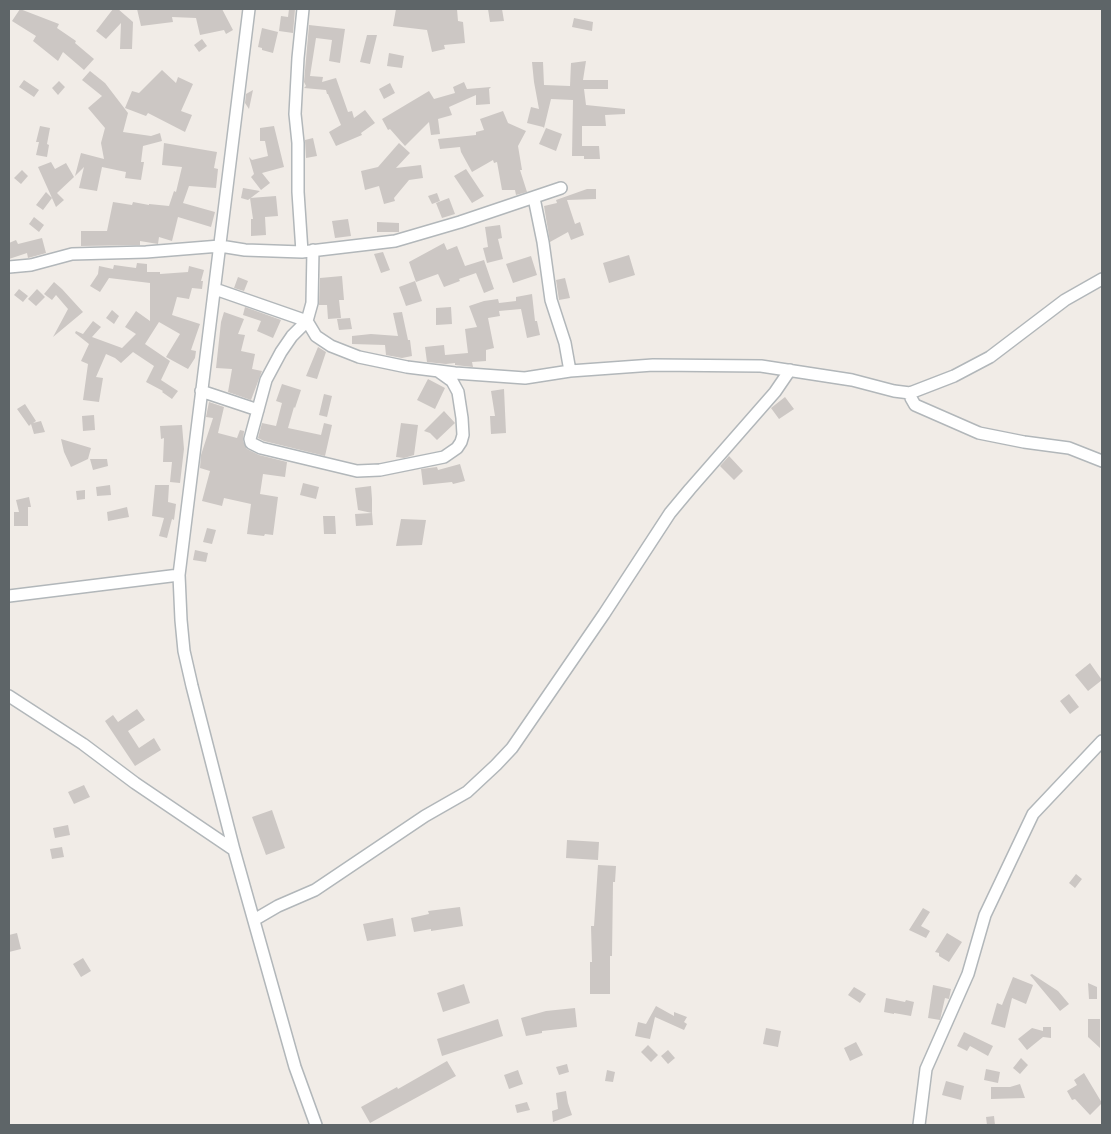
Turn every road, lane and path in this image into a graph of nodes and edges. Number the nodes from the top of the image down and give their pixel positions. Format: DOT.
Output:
graph roads {
  1 [pos="249,9"];
  2 [pos="303,9"];
  3 [pos="561,188"];
  4 [pos="534,198"];
  5 [pos="220,246"];
  6 [pos="307,251"];
  7 [pos="9,267"];
  8 [pos="1102,279"];
  9 [pos="215,289"];
  10 [pos="307,321"];
  11 [pos="437,370"];
  12 [pos="790,370"];
  13 [pos="570,371"];
  14 [pos="201,391"];
  15 [pos="910,392"];
  16 [pos="258,410"];
  17 [pos="1102,461"];
  18 [pos="179,575"];
  19 [pos="9,596"];
  20 [pos="9,696"];
  21 [pos="1102,741"];
  22 [pos="234,850"];
  23 [pos="254,920"];
  24 [pos="918,1124"];
  25 [pos="316,1125"];
  1 -- 5 [label="street"];
  2 -- 6 [label="street"];
  3 -- 4 [label="street"];
  4 -- 6 [label="street"];
  4 -- 13 [label="street"];
  5 -- 6 [label="street"];
  5 -- 7 [label="street"];
  5 -- 9 [label="street"];
  6 -- 10 [label="street"];
  8 -- 15 [label="street"];
  9 -- 10 [label="street"];
  9 -- 14 [label="street"];
  10 -- 11 [label="street"];
  10 -- 16 [label="street"];
  11 -- 13 [label="street"];
  11 -- 16 [label="street"];
  12 -- 13 [label="street"];
  12 -- 15 [label="street"];
  12 -- 23 [label="street"];
  14 -- 16 [label="street"];
  14 -- 18 [label="street"];
  15 -- 17 [label="street"];
  18 -- 19 [label="street"];
  18 -- 22 [label="street"];
  20 -- 22 [label="street"];
  21 -- 24 [label="street"];
  22 -- 23 [label="street"];
  23 -- 25 [label="street"];
}
